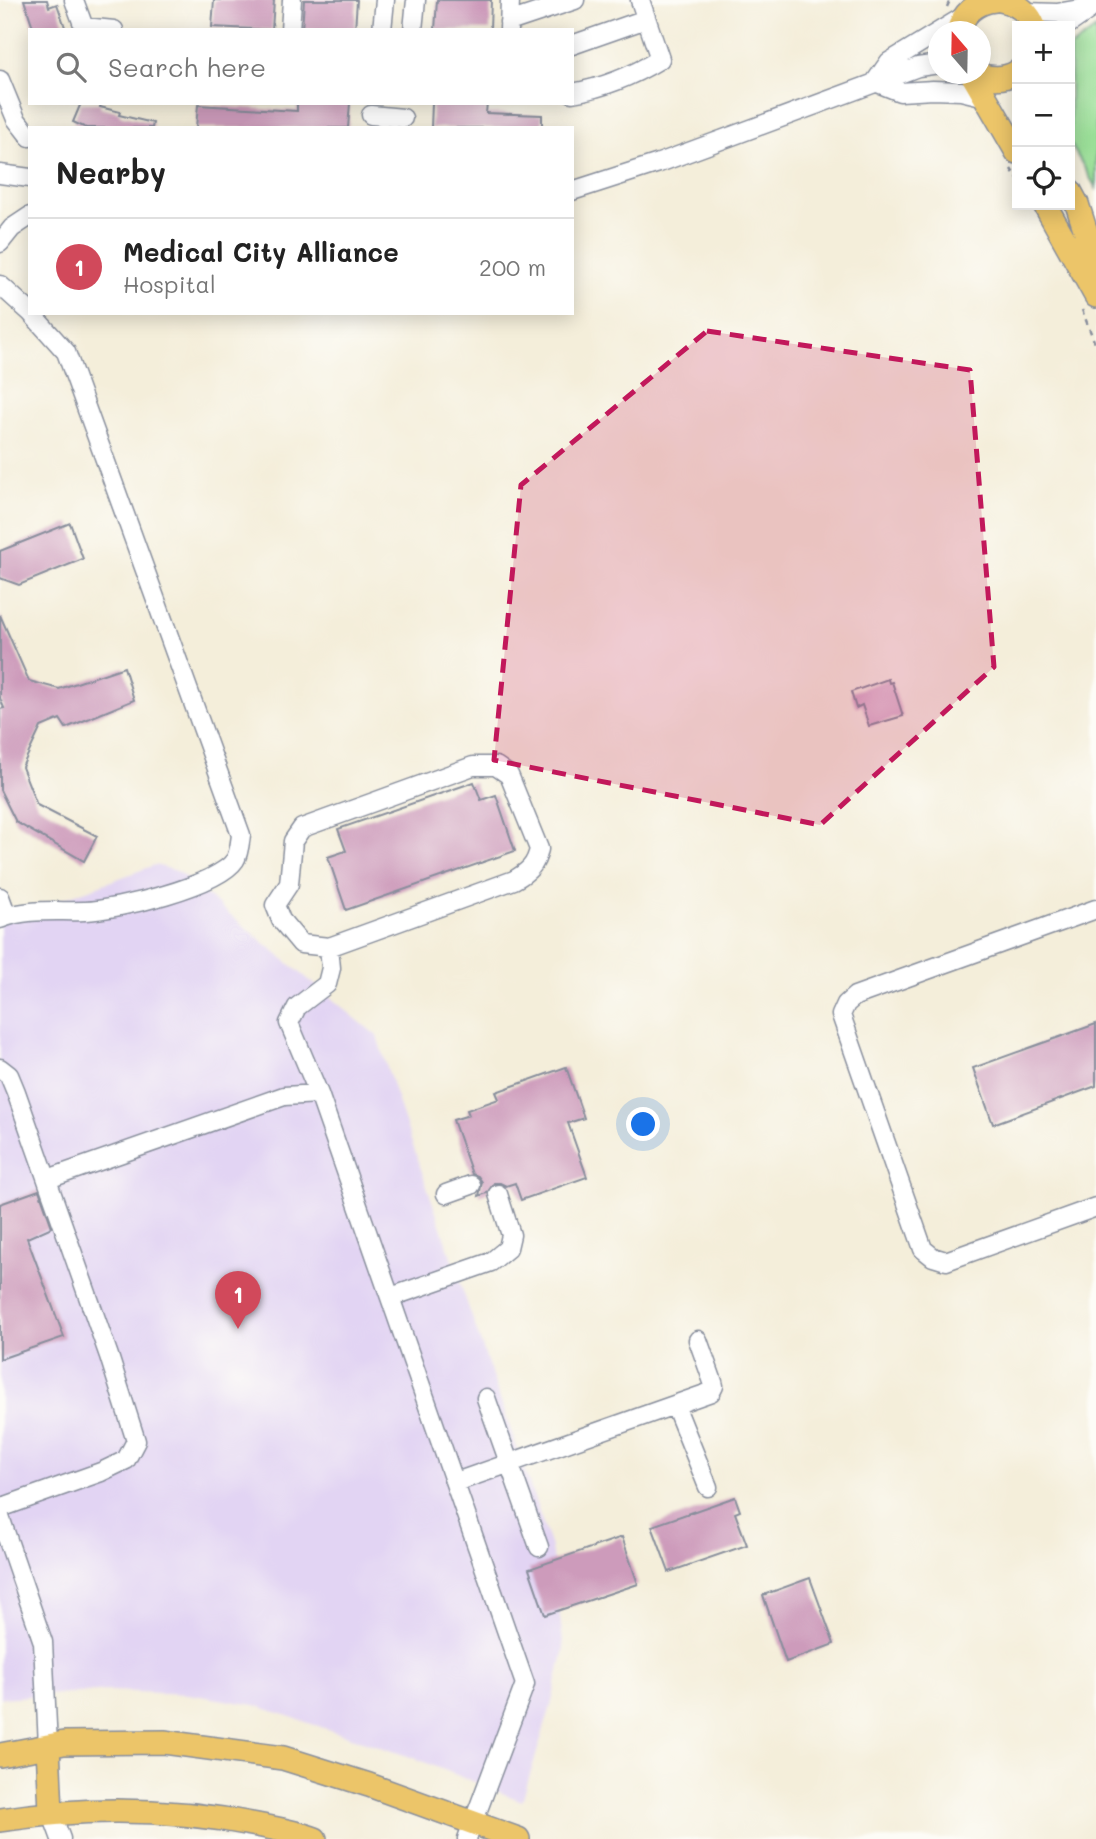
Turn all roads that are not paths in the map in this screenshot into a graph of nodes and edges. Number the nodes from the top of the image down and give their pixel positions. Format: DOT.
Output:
graph roads {
  1 [pos="74,0"];
  2 [pos="292,0"];
  3 [pos="385,0"];
  4 [pos="416,0"];
  5 [pos="510,0"];
  6 [pos="575,0"];
  7 [pos="640,0"];
  8 [pos="1094,7"];
  9 [pos="1016,8"];
  10 [pos="966,14"];
  11 [pos="646,19"];
  12 [pos="1073,21"];
  13 [pos="509,26"];
  14 [pos="84,28"];
  15 [pos="290,28"];
  16 [pos="382,28"];
  17 [pos="413,28"];
  18 [pos="574,45"];
  19 [pos="928,66"];
  20 [pos="1012,74"];
  21 [pos="991,78"];
  22 [pos="0,80"];
  23 [pos="875,82"];
  24 [pos="980,84"];
  25 [pos="574,93"];
  26 [pos="986,97"];
  27 [pos="371,115"];
  28 [pos="403,116"];
  29 [pos="28,134"];
  30 [pos="1014,147"];
  31 [pos="0,174"];
  32 [pos="28,178"];
  33 [pos="574,190"];
  34 [pos="1075,200"];
  35 [pos="1048,210"];
  36 [pos="28,217"];
  37 [pos="0,243"];
  38 [pos="1096,263"];
  39 [pos="0,285"];
  40 [pos="1096,296"];
  41 [pos="28,310"];
  42 [pos="33,315"];
  43 [pos="0,897"];
  44 [pos="1095,908"];
  45 [pos="4,917"];
  46 [pos="329,947"];
  47 [pos="0,1068"];
  48 [pos="319,1094"];
  49 [pos="48,1179"];
  50 [pos="471,1185"];
  51 [pos="446,1194"];
  52 [pos="498,1194"];
  53 [pos="1096,1207"];
  54 [pos="391,1297"];
  55 [pos="698,1340"];
  56 [pos="486,1398"];
  57 [pos="675,1405"];
  58 [pos="510,1464"];
  59 [pos="456,1482"];
  60 [pos="708,1487"];
  61 [pos="0,1508"];
  62 [pos="0,1517"];
  63 [pos="539,1547"];
  64 [pos="48,1746"];
  65 [pos="0,1755"];
  66 [pos="51,1812"];
  67 [pos="0,1820"];
  68 [pos="470,1831"];
  69 [pos="308,1838"];
  70 [pos="61,1839"];
  71 [pos="518,1839"];
  1 -- 14 [label="street"];
  2 -- 15 [label="street"];
  3 -- 16 [label="street"];
  4 -- 17 [label="street"];
  5 -- 13 [label="street"];
  6 -- 13 [label="street"];
  7 -- 11 [label="street"];
  8 -- 9 [label="street"];
  8 -- 12 [label="street"];
  9 -- 10 [label="main road"];
  10 -- 23 [label="street"];
  11 -- 18 [label="street"];
  11 -- 25 [label="street"];
  19 -- 23 [label="street"];
  20 -- 21 [label="main road"];
  22 -- 29 [label="street"];
  23 -- 26 [label="street"];
  23 -- 33 [label="street"];
  24 -- 26 [label="main road"];
  26 -- 30 [label="main road"];
  27 -- 28 [label="street"];
  31 -- 32 [label="street"];
  34 -- 38 [label="main road"];
  35 -- 40 [label="main road"];
  36 -- 37 [label="street"];
  39 -- 41 [label="street"];
  42 -- 45 [label="street"];
  43 -- 45 [label="street"];
  44 -- 53 [label="street"];
  46 -- 46 [label="street"];
  46 -- 48 [label="street"];
  47 -- 49 [label="street"];
  48 -- 49 [label="street"];
  48 -- 54 [label="street"];
  49 -- 61 [label="street"];
  50 -- 51 [label="street"];
  52 -- 54 [label="street"];
  54 -- 59 [label="street"];
  55 -- 57 [label="street"];
  56 -- 58 [label="street"];
  57 -- 58 [label="street"];
  57 -- 60 [label="street"];
  58 -- 59 [label="street"];
  58 -- 63 [label="street"];
  59 -- 68 [label="street"];
  62 -- 64 [label="street"];
  64 -- 65 [label="main road"];
  64 -- 66 [label="main road"];
  64 -- 68 [label="main road"];
  66 -- 67 [label="main road"];
  66 -- 69 [label="main road"];
  66 -- 70 [label="street"];
  68 -- 71 [label="main road"];
}
